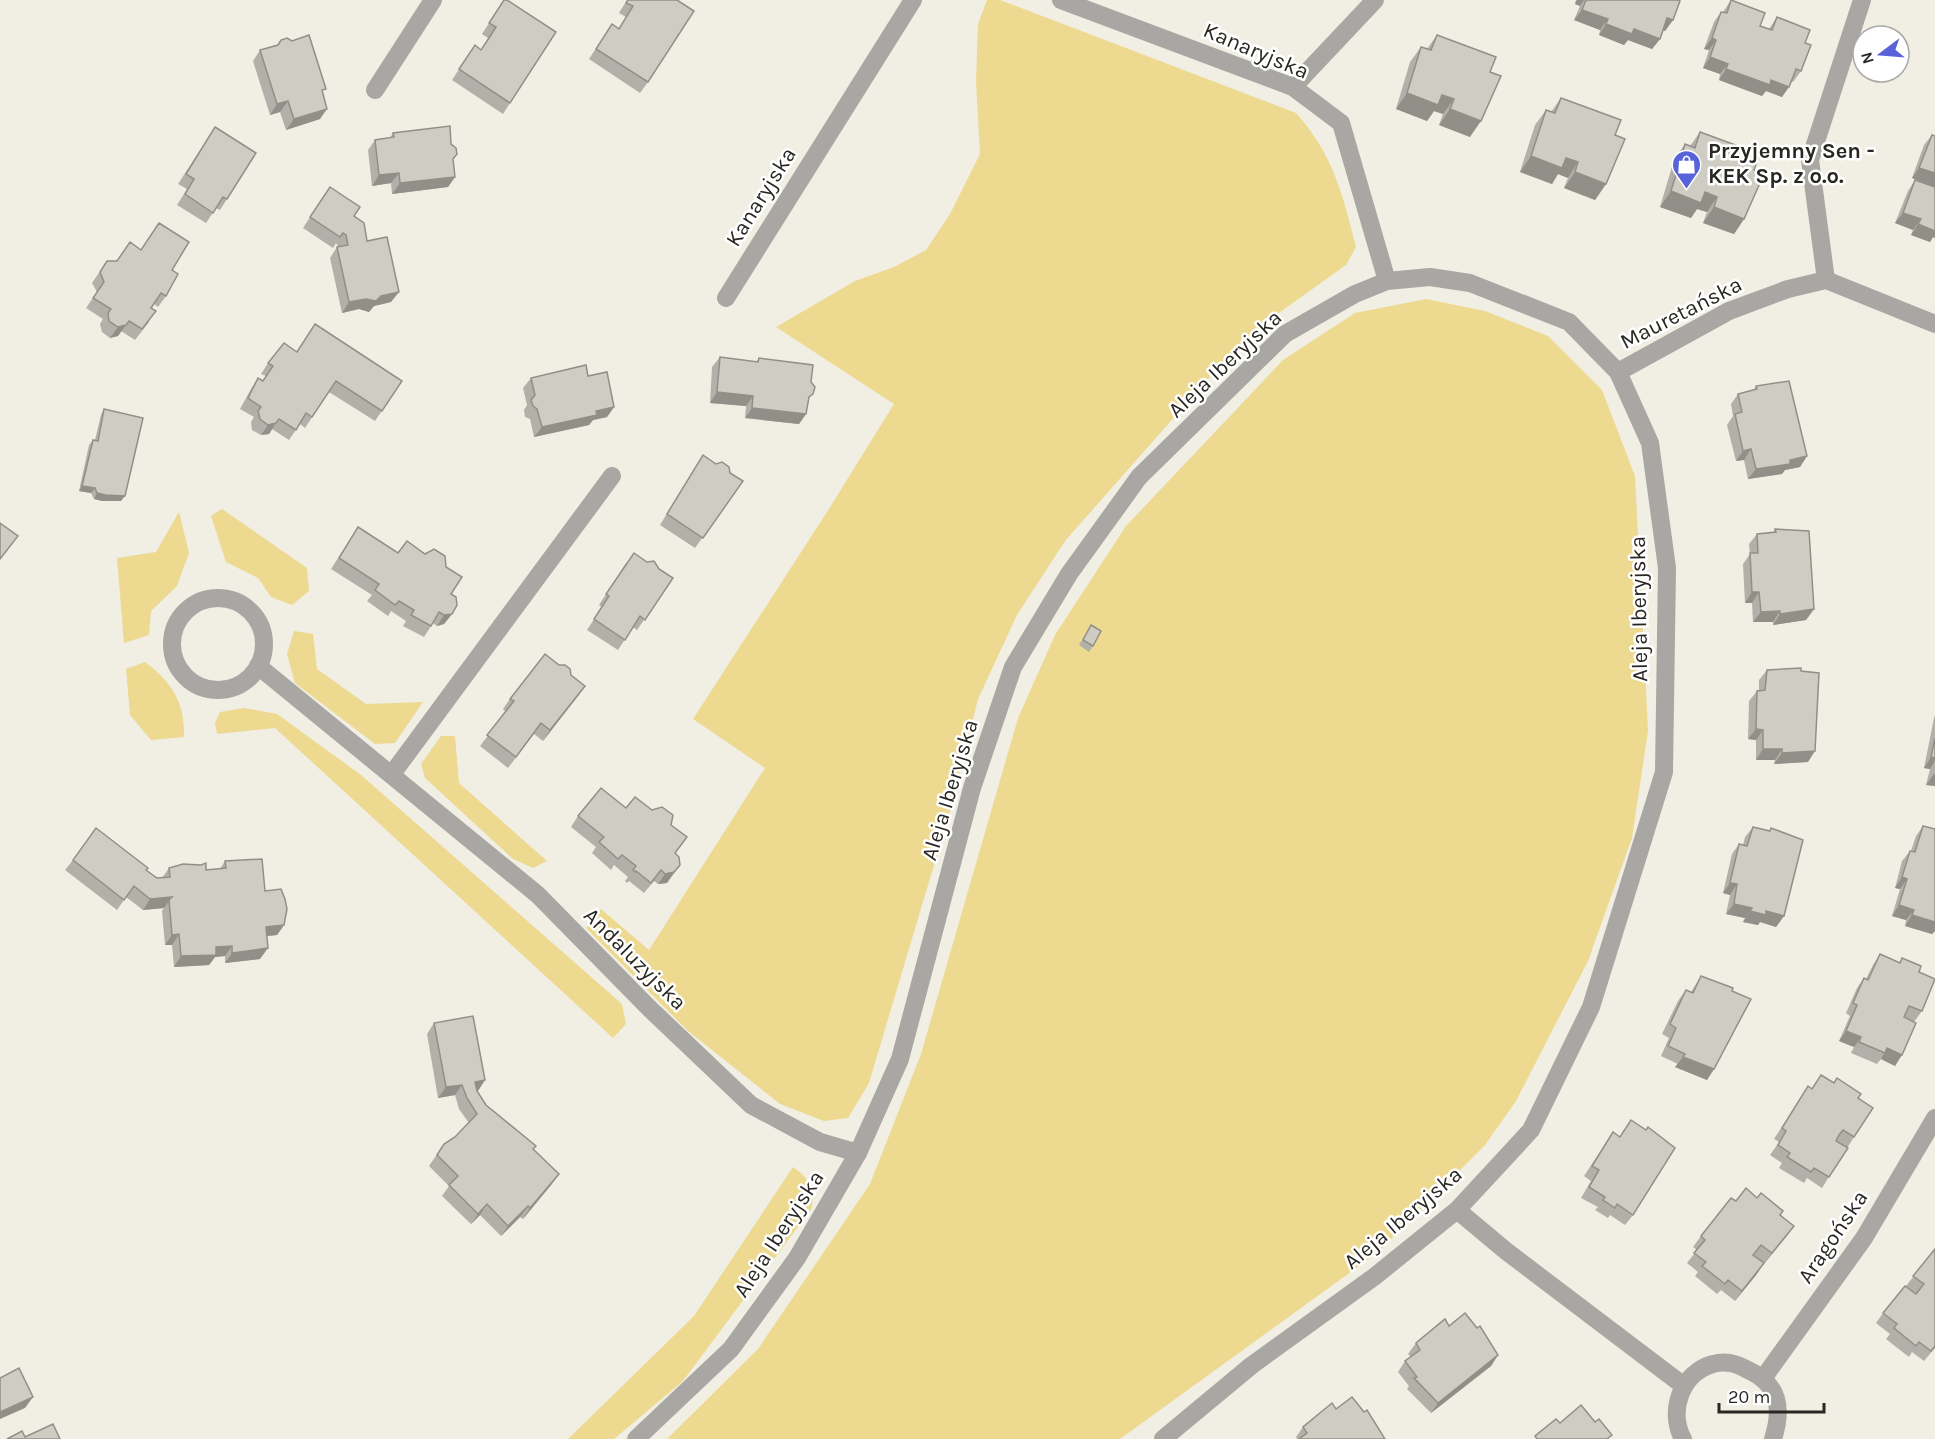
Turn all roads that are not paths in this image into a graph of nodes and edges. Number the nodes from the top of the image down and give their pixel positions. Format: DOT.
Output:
graph roads {
  1 [pos="433,0"];
  2 [pos="913,0"];
  3 [pos="1061,0"];
  4 [pos="1375,0"];
  5 [pos="1862,0"];
  6 [pos="1293,87"];
  7 [pos="375,90"];
  8 [pos="1826,280"];
  9 [pos="1387,281"];
  10 [pos="726,298"];
  11 [pos="1935,324"];
  12 [pos="1618,372"];
  13 [pos="612,476"];
  14 [pos="258,666"];
  15 [pos="392,774"];
  16 [pos="1935,1118"];
  17 [pos="858,1153"];
  18 [pos="1457,1210"];
  19 [pos="1764,1377"];
  20 [pos="1684,1386"];
  21 [pos="636,1439"];
  22 [pos="1163,1439"];
  23 [pos="1683,1439"];
  24 [pos="1773,1439"];
  1 -- 7 [label="street"];
  2 -- 10 [label="street, Kanaryjska"];
  3 -- 6 [label="street, Kanaryjska"];
  4 -- 6 [label="street"];
  5 -- 8 [label="street"];
  6 -- 9 [label="street, Kanaryjska"];
  8 -- 11 [label="street"];
  8 -- 12 [label="street, Mauretańska"];
  9 -- 12 [label="street, Aleja Iberyjska"];
  9 -- 17 [label="street, Aleja Iberyjska"];
  12 -- 18 [label="street, Aleja Iberyjska"];
  13 -- 15 [label="street"];
  14 -- 14 [label="street"];
  14 -- 15 [label="street, Andaluzyjska"];
  15 -- 17 [label="street, Andaluzyjska"];
  16 -- 19 [label="street, Aragońska"];
  17 -- 21 [label="street, Aleja Iberyjska"];
  18 -- 20 [label="street"];
  18 -- 22 [label="street, Aleja Iberyjska"];
  19 -- 20 [label="street"];
  19 -- 24 [label="street"];
  20 -- 23 [label="street"];
}
